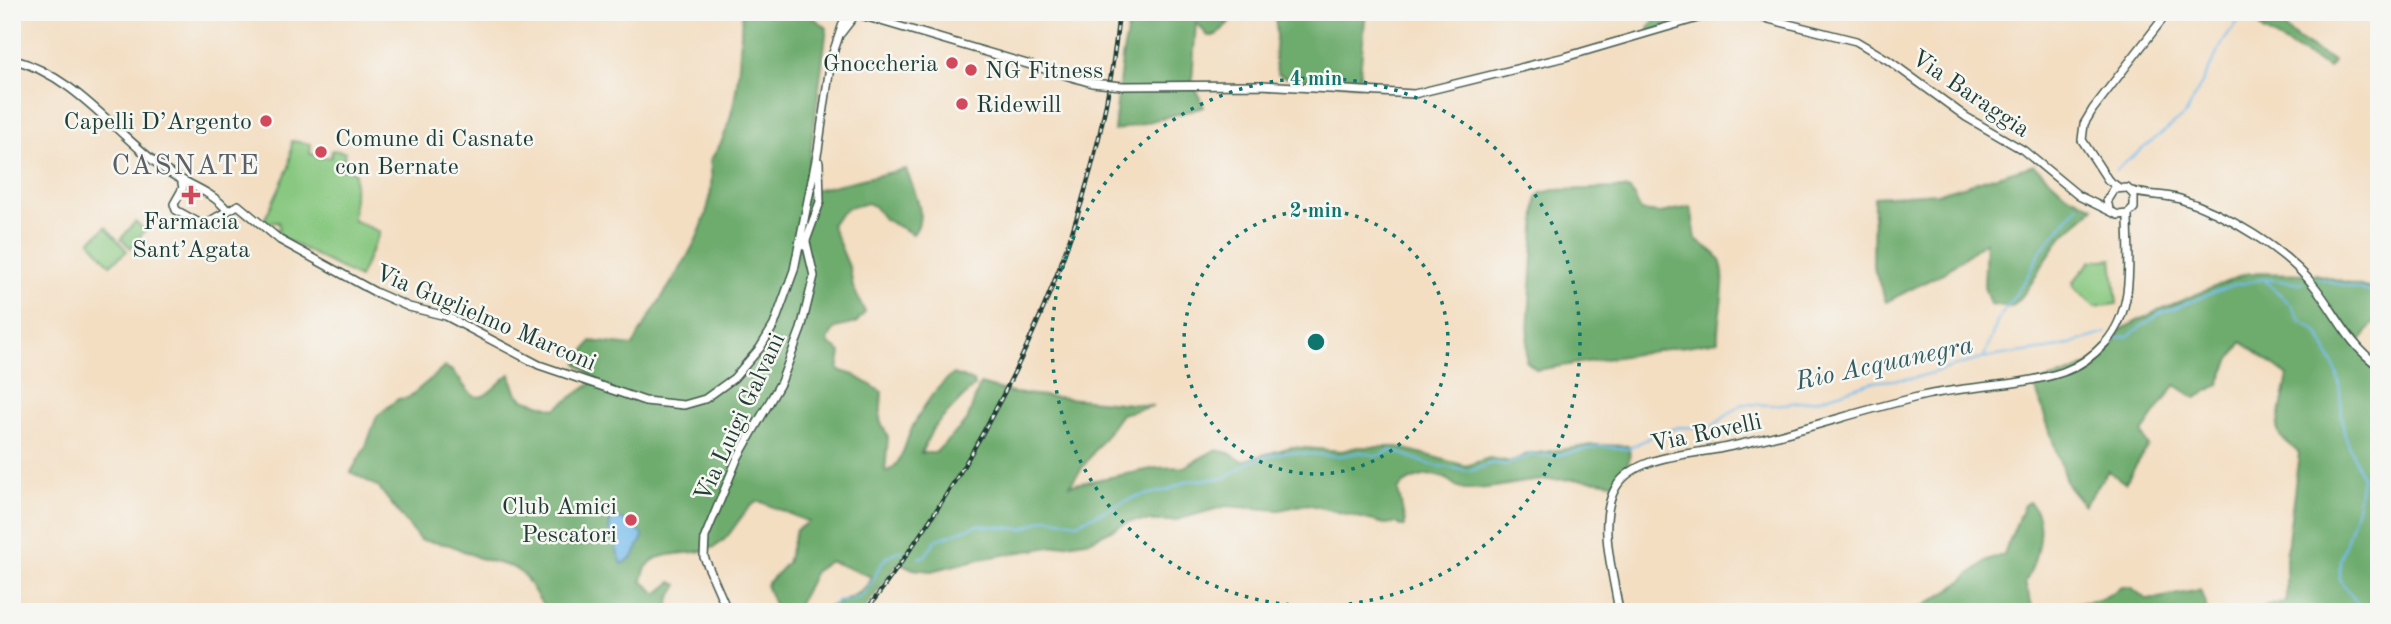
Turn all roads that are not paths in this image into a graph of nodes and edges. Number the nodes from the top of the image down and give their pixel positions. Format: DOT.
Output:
graph roads {
  1 [pos="867,12"];
  2 [pos="853,13"];
  3 [pos="2166,15"];
  4 [pos="875,18"];
  5 [pos="12,59"];
  6 [pos="818,150"];
  7 [pos="2108,180"];
  8 [pos="182,183"];
  9 [pos="2118,187"];
  10 [pos="2131,191"];
  11 [pos="2109,194"];
  12 [pos="810,195"];
  13 [pos="820,196"];
  14 [pos="2163,196"];
  15 [pos="2091,201"];
  16 [pos="808,205"];
  17 [pos="818,208"];
  18 [pos="2109,209"];
  19 [pos="227,210"];
  20 [pos="2131,211"];
  21 [pos="2118,215"];
  22 [pos="2128,239"];
  23 [pos="806,242"];
  24 [pos="797,259"];
  25 [pos="2379,366"];
  26 [pos="726,608"];
  27 [pos="1619,612"];
  1 -- 4 [label="street"];
  2 -- 4 [label="street, Via Baraggia"];
  2 -- 6 [label="street"];
  3 -- 7 [label="street"];
  4 -- 15 [label="street, Via Baraggia, bridge"];
  5 -- 8 [label="street"];
  6 -- 12 [label="street"];
  6 -- 13 [label="street"];
  7 -- 9 [label="street"];
  7 -- 11 [label="street"];
  8 -- 19 [label="street"];
  8 -- 19 [label="street, Via Guglielmo Marconi"];
  9 -- 10 [label="street"];
  9 -- 11 [label="street"];
  10 -- 14 [label="street"];
  10 -- 20 [label="street"];
  11 -- 15 [label="street"];
  11 -- 18 [label="street"];
  12 -- 13 [label="street"];
  12 -- 16 [label="street"];
  13 -- 17 [label="street"];
  14 -- 20 [label="street"];
  14 -- 25 [label="street"];
  15 -- 18 [label="street, Via Baraggia"];
  16 -- 17 [label="street"];
  16 -- 24 [label="street"];
  17 -- 23 [label="street"];
  18 -- 21 [label="street"];
  19 -- 24 [label="street, Via Guglielmo Marconi"];
  20 -- 21 [label="street"];
  20 -- 22 [label="street, Via Rovelli"];
  21 -- 22 [label="street, Via Rovelli"];
  22 -- 27 [label="street, Via Rovelli"];
  23 -- 24 [label="street"];
  23 -- 26 [label="street, Via Luigi Galvani"];
}
